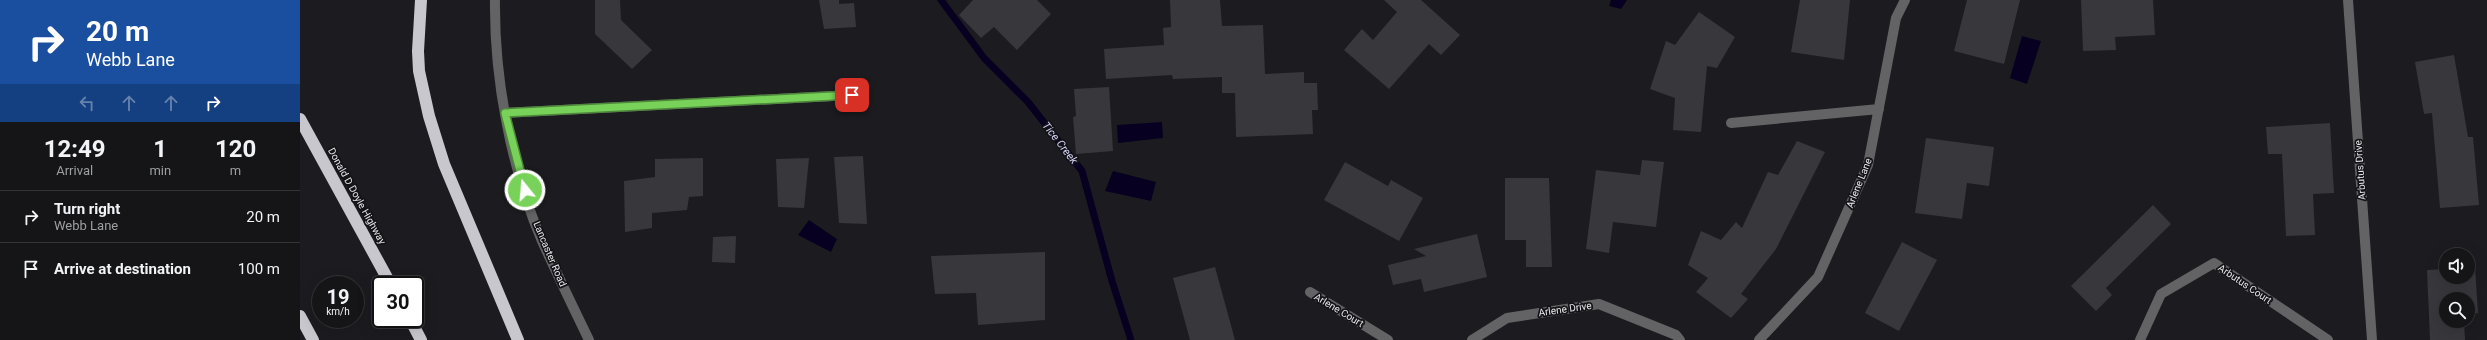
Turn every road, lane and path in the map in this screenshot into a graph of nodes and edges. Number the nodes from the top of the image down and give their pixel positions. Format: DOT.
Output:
graph roads {
  1 [pos="421,0"];
  2 [pos="495,0"];
  3 [pos="1904,0"];
  4 [pos="2348,0"];
  5 [pos="852,95"];
  6 [pos="1879,109"];
  7 [pos="505,113"];
  8 [pos="300,119"];
  9 [pos="1731,123"];
  10 [pos="386,276"];
  11 [pos="1310,292"];
  12 [pos="300,316"];
  13 [pos="415,328"];
  14 [pos="313,340"];
  15 [pos="421,340"];
  16 [pos="518,340"];
  17 [pos="589,340"];
  18 [pos="1388,340"];
  19 [pos="1472,340"];
  20 [pos="1680,340"];
  21 [pos="1759,340"];
  22 [pos="2140,340"];
  23 [pos="2328,340"];
  24 [pos="2372,340"];
  1 -- 16 [label="highway"];
  2 -- 7 [label="street, Lancaster Road"];
  3 -- 6 [label="street, Arlene Lane"];
  4 -- 24 [label="street, Arbutus Drive"];
  5 -- 7 [label="street"];
  6 -- 9 [label="street"];
  6 -- 21 [label="street, Arlene Lane"];
  7 -- 17 [label="street, Lancaster Road"];
  8 -- 10 [label="highway, Donald D Doyle Highway"];
  11 -- 18 [label="street, Arlene Court"];
  12 -- 14 [label="highway"];
  13 -- 15 [label="highway"];
  19 -- 20 [label="street, Arlene Drive"];
  22 -- 23 [label="street, Arbutus Court"];
}
